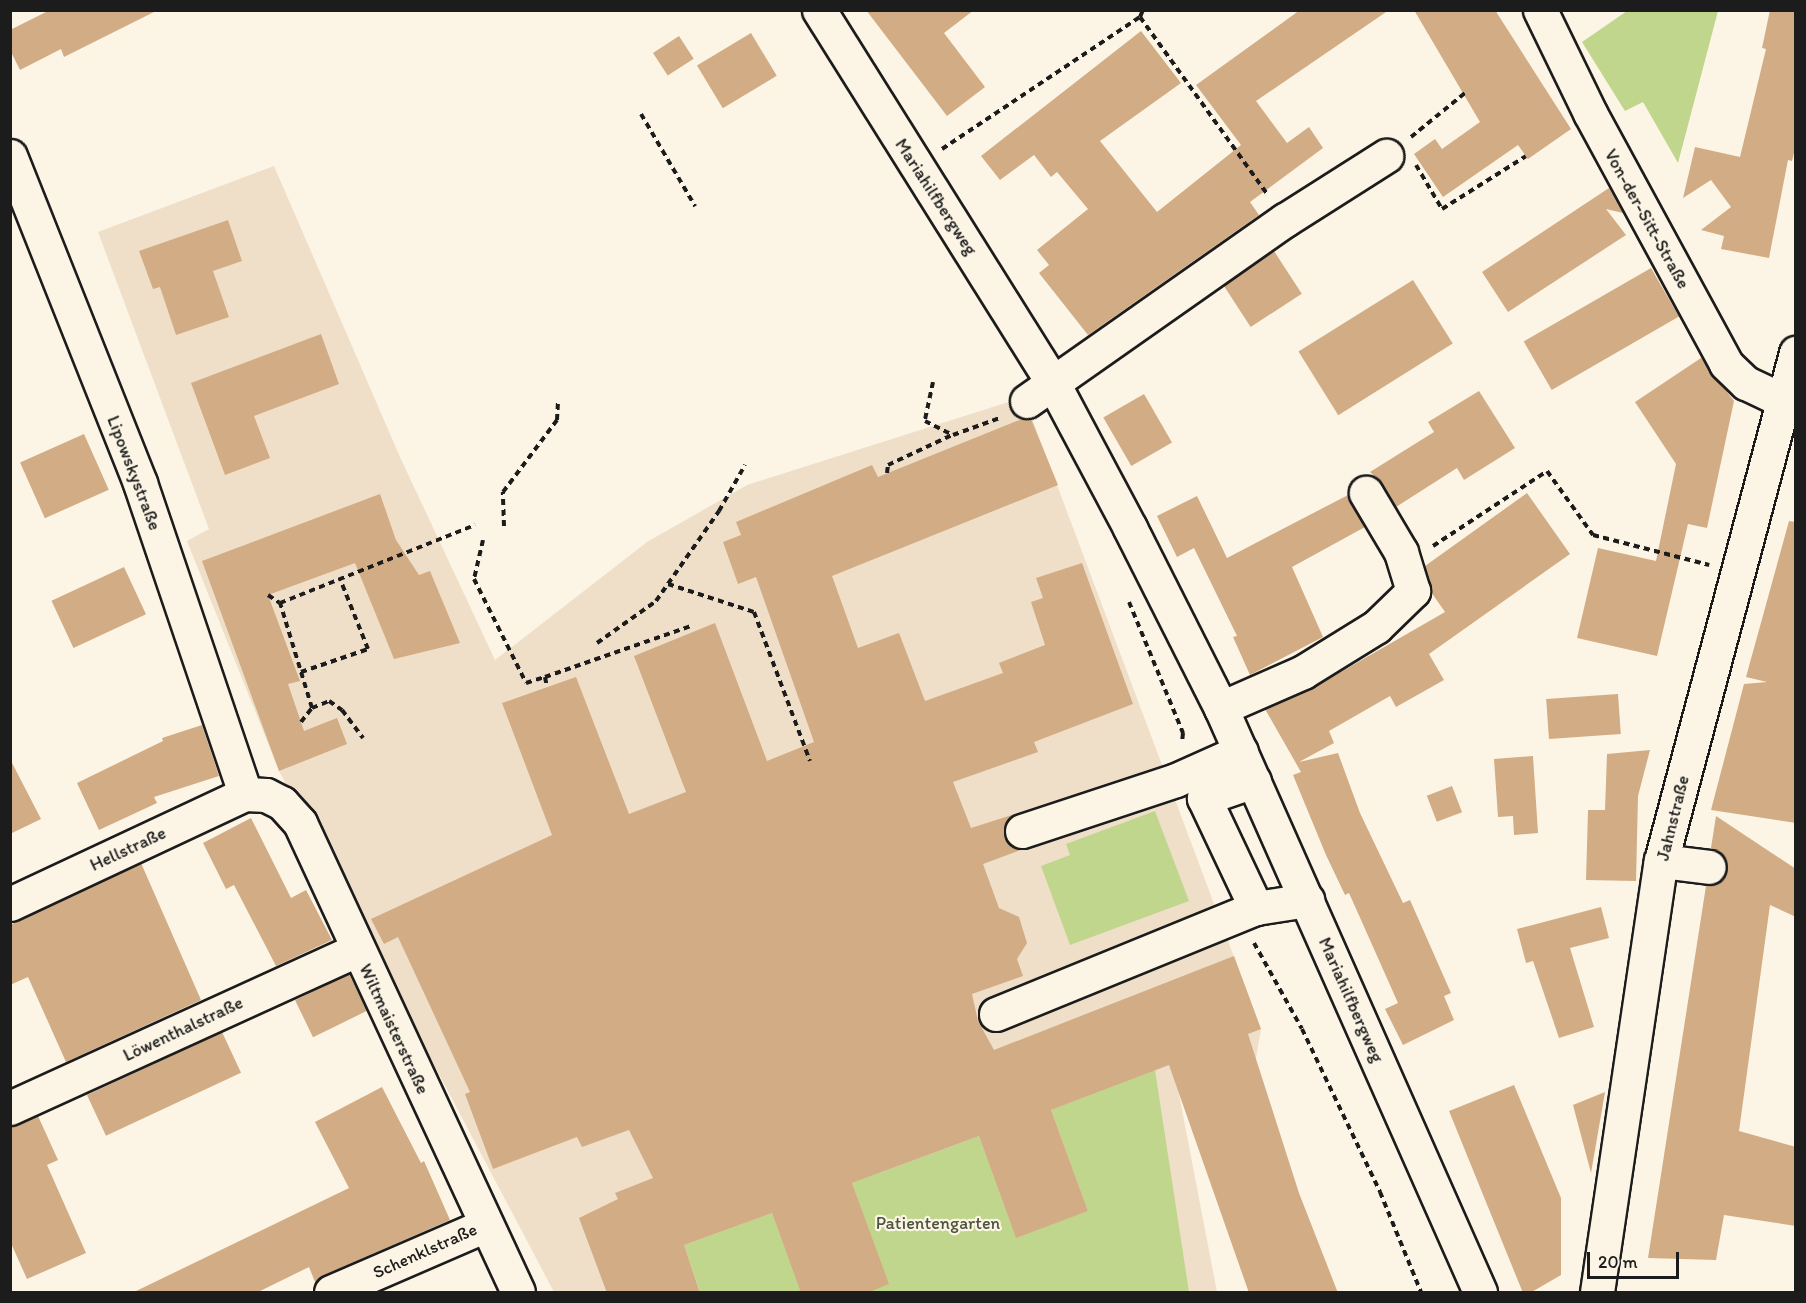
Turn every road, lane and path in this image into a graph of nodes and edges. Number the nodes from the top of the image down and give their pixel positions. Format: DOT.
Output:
graph roads {
  1 [pos="819,10"];
  2 [pos="1143,10"];
  3 [pos="1540,10"];
  4 [pos="1140,17"];
  5 [pos="1465,93"];
  6 [pos="641,114"];
  7 [pos="1426,122"];
  8 [pos="10,156"];
  9 [pos="1386,156"];
  10 [pos="1526,156"];
  11 [pos="916,168"];
  12 [pos="1424,177"];
  13 [pos="695,206"];
  14 [pos="1286,220"];
  15 [pos="1796,353"];
  16 [pos="933,382"];
  17 [pos="558,399"];
  18 [pos="1030,399"];
  19 [pos="1785,401"];
  20 [pos="953,435"];
  21 [pos="1783,459"];
  22 [pos="745,465"];
  23 [pos="887,473"];
  24 [pos="1366,493"];
  25 [pos="476,525"];
  26 [pos="504,526"];
  27 [pos="483,540"];
  28 [pos="1405,565"];
  29 [pos="1738,572"];
  30 [pos="340,579"];
  31 [pos="668,584"];
  32 [pos="268,595"];
  33 [pos="280,603"];
  34 [pos="691,626"];
  35 [pos="597,643"];
  36 [pos="301,672"];
  37 [pos="545,677"];
  38 [pos="547,687"];
  39 [pos="312,708"];
  40 [pos="1221,708"];
  41 [pos="301,722"];
  42 [pos="363,738"];
  43 [pos="1241,751"];
  44 [pos="810,761"];
  45 [pos="1254,781"];
  46 [pos="245,794"];
  47 [pos="1022,831"];
  48 [pos="1661,861"];
  49 [pos="1709,867"];
  50 [pos="1307,900"];
  51 [pos="10,904"];
  52 [pos="1256,908"];
  53 [pos="356,950"];
  54 [pos="996,1014"];
  55 [pos="10,1108"];
  56 [pos="486,1225"];
  57 [pos="331,1293"];
  58 [pos="518,1293"];
  59 [pos="1480,1293"];
  60 [pos="1597,1293"];
  1 -- 11 [label="street, Mariahilfbergweg"];
  2 -- 4 [label="path"];
  3 -- 19 [label="street, Von-der-Sitt-Straße"];
  4 -- 11 [label="path"];
  4 -- 14 [label="path"];
  5 -- 7 [label="path"];
  6 -- 13 [label="path"];
  8 -- 46 [label="street, Lipowskystraße"];
  9 -- 14 [label="street"];
  10 -- 12 [label="path"];
  11 -- 18 [label="street, Mariahilfbergweg"];
  14 -- 18 [label="street"];
  15 -- 19 [label="street, Jahnstraße"];
  16 -- 20 [label="path"];
  17 -- 26 [label="path"];
  18 -- 20 [label="path"];
  18 -- 40 [label="street, Mariahilfbergweg"];
  19 -- 21 [label="street, Jahnstraße"];
  20 -- 23 [label="path"];
  21 -- 29 [label="street, Jahnstraße"];
  22 -- 31 [label="path"];
  24 -- 28 [label="street"];
  25 -- 30 [label="path"];
  27 -- 37 [label="path"];
  28 -- 29 [label="path"];
  28 -- 40 [label="street"];
  29 -- 48 [label="street, Jahnstraße"];
  30 -- 33 [label="path"];
  30 -- 36 [label="path"];
  31 -- 35 [label="path"];
  31 -- 44 [label="path"];
  32 -- 33 [label="path"];
  33 -- 36 [label="path"];
  34 -- 37 [label="path"];
  36 -- 39 [label="path"];
  37 -- 38 [label="path"];
  39 -- 41 [label="path"];
  39 -- 42 [label="path"];
  40 -- 43 [label="street, Mariahilfbergweg"];
  43 -- 45 [label="street, Mariahilfbergweg"];
  43 -- 47 [label="street"];
  45 -- 50 [label="street, Mariahilfbergweg"];
  45 -- 52 [label="street"];
  46 -- 51 [label="street, Hellstraße"];
  46 -- 53 [label="street, Wiltmaisterstraße"];
  48 -- 49 [label="street"];
  48 -- 60 [label="street, Jahnstraße"];
  50 -- 52 [label="street"];
  50 -- 59 [label="street, Mariahilfbergweg"];
  52 -- 54 [label="street"];
  53 -- 55 [label="street, Löwenthalstraße"];
  53 -- 56 [label="street, Wiltmaisterstraße"];
  56 -- 57 [label="street, Schenklstraße"];
  56 -- 58 [label="street, Wiltmaisterstraße"];
}
